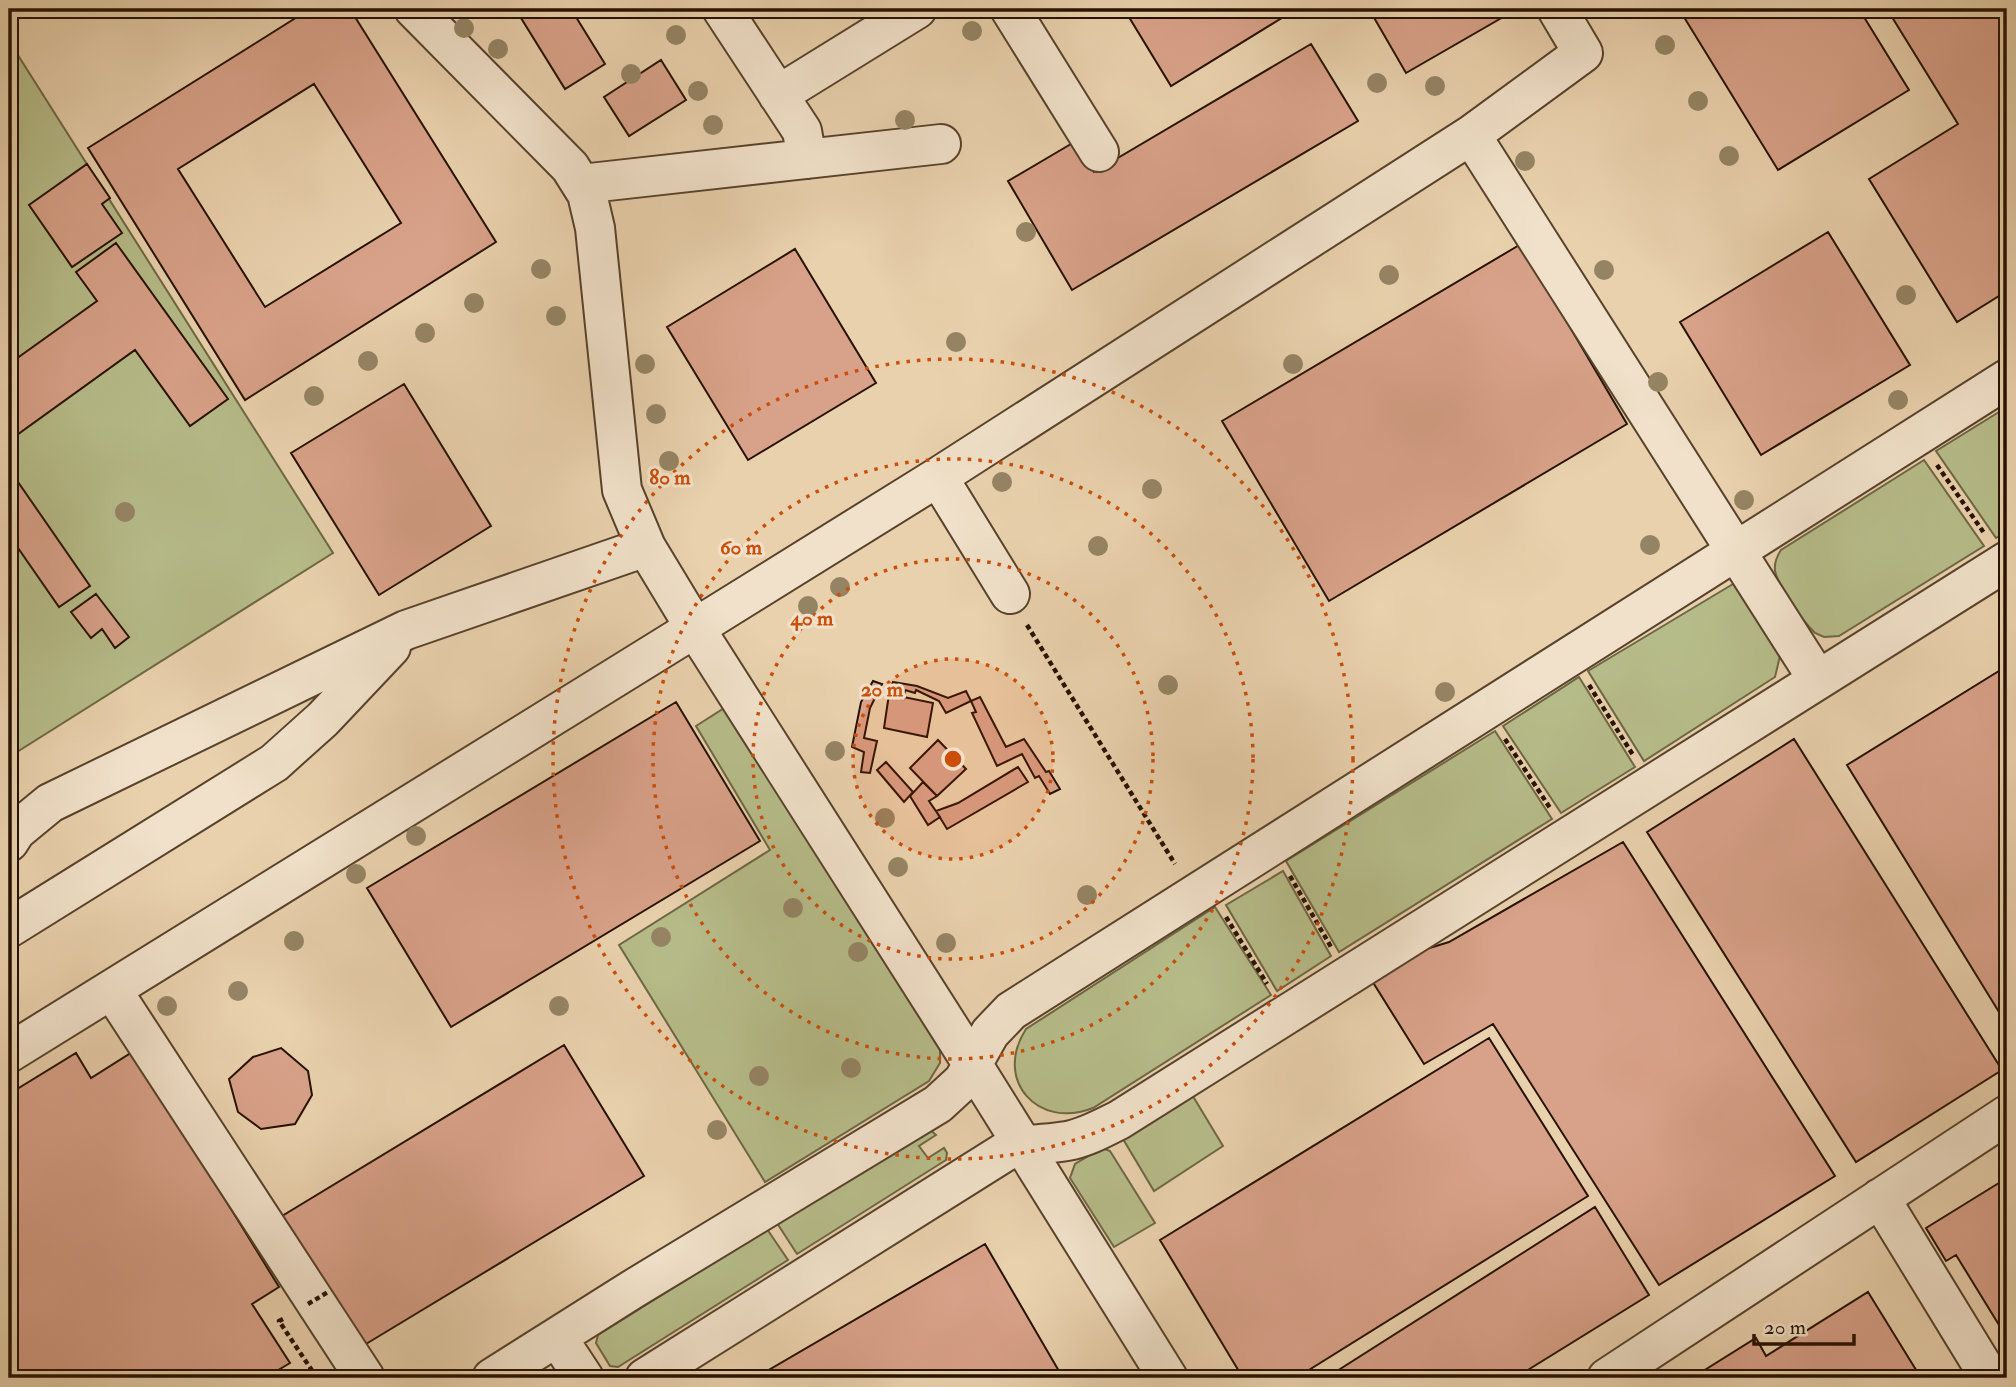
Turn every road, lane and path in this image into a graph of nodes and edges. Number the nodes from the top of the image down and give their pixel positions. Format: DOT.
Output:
graph roads {
  1 [pos="414,9"];
  2 [pos="722,9"];
  3 [pos="918,9"];
  4 [pos="1010,9"];
  5 [pos="1557,9"];
  6 [pos="778,95"];
  7 [pos="1471,135"];
  8 [pos="941,144"];
  9 [pos="1099,152"];
  10 [pos="807,159"];
  11 [pos="580,184"];
  12 [pos="2007,379"];
  13 [pos="1917,435"];
  14 [pos="938,477"];
  15 [pos="646,547"];
  16 [pos="1735,551"];
  17 [pos="2006,562"];
  18 [pos="1010,594"];
  19 [pos="695,628"];
  20 [pos="406,631"];
  21 [pos="1570,655"];
  22 [pos="1818,680"];
  23 [pos="1485,709"];
  24 [pos="1652,785"];
  25 [pos="1569,836"];
  26 [pos="9,842"];
  27 [pos="1272,845"];
  28 [pos="1207,886"];
  29 [pos="9,928"];
  30 [pos="1348,976"];
  31 [pos="112,990"];
  32 [pos="1286,1015"];
  33 [pos="9,1053"];
  34 [pos="972,1064"];
  35 [pos="2007,1115"];
  36 [pos="1023,1145"];
  37 [pos="1880,1198"];
  38 [pos="328,1292"];
  39 [pos="307,1304"];
  40 [pos="557,1337"];
  41 [pos="293,1341"];
  42 [pos="317,1378"];
  43 [pos="365,1378"];
  44 [pos="492,1378"];
  45 [pos="584,1378"];
  46 [pos="645,1378"];
  47 [pos="1168,1378"];
  48 [pos="1607,1378"];
  49 [pos="1990,1378"];
  1 -- 11 [label="lane"];
  2 -- 6 [label="lane"];
  3 -- 6 [label="lane"];
  4 -- 9 [label="lane"];
  5 -- 7 [label="lane"];
  6 -- 10 [label="lane"];
  7 -- 14 [label="lane"];
  7 -- 16 [label="lane"];
  8 -- 10 [label="lane"];
  10 -- 11 [label="lane"];
  11 -- 15 [label="lane"];
  12 -- 13 [label="lane"];
  13 -- 16 [label="lane"];
  13 -- 17 [label="path"];
  14 -- 18 [label="lane"];
  14 -- 19 [label="lane"];
  15 -- 19 [label="lane"];
  15 -- 20 [label="lane"];
  16 -- 21 [label="lane"];
  16 -- 22 [label="lane"];
  17 -- 22 [label="lane"];
  18 -- 28 [label="path"];
  19 -- 31 [label="lane"];
  19 -- 34 [label="lane"];
  20 -- 26 [label="lane"];
  20 -- 29 [label="lane"];
  21 -- 23 [label="lane"];
  21 -- 24 [label="path"];
  22 -- 24 [label="lane"];
  23 -- 25 [label="path"];
  23 -- 27 [label="lane"];
  24 -- 25 [label="lane"];
  25 -- 30 [label="lane"];
  27 -- 28 [label="lane"];
  27 -- 30 [label="path"];
  28 -- 32 [label="path"];
  28 -- 34 [label="lane"];
  30 -- 32 [label="lane"];
  31 -- 33 [label="lane"];
  31 -- 43 [label="lane"];
  32 -- 36 [label="lane"];
  34 -- 36 [label="lane"];
  34 -- 40 [label="lane"];
  35 -- 37 [label="lane"];
  36 -- 46 [label="lane"];
  36 -- 47 [label="lane"];
  37 -- 48 [label="lane"];
  37 -- 49 [label="lane"];
  38 -- 39 [label="path, bridge"];
  40 -- 44 [label="lane"];
  40 -- 45 [label="lane"];
  41 -- 42 [label="path"];
}
